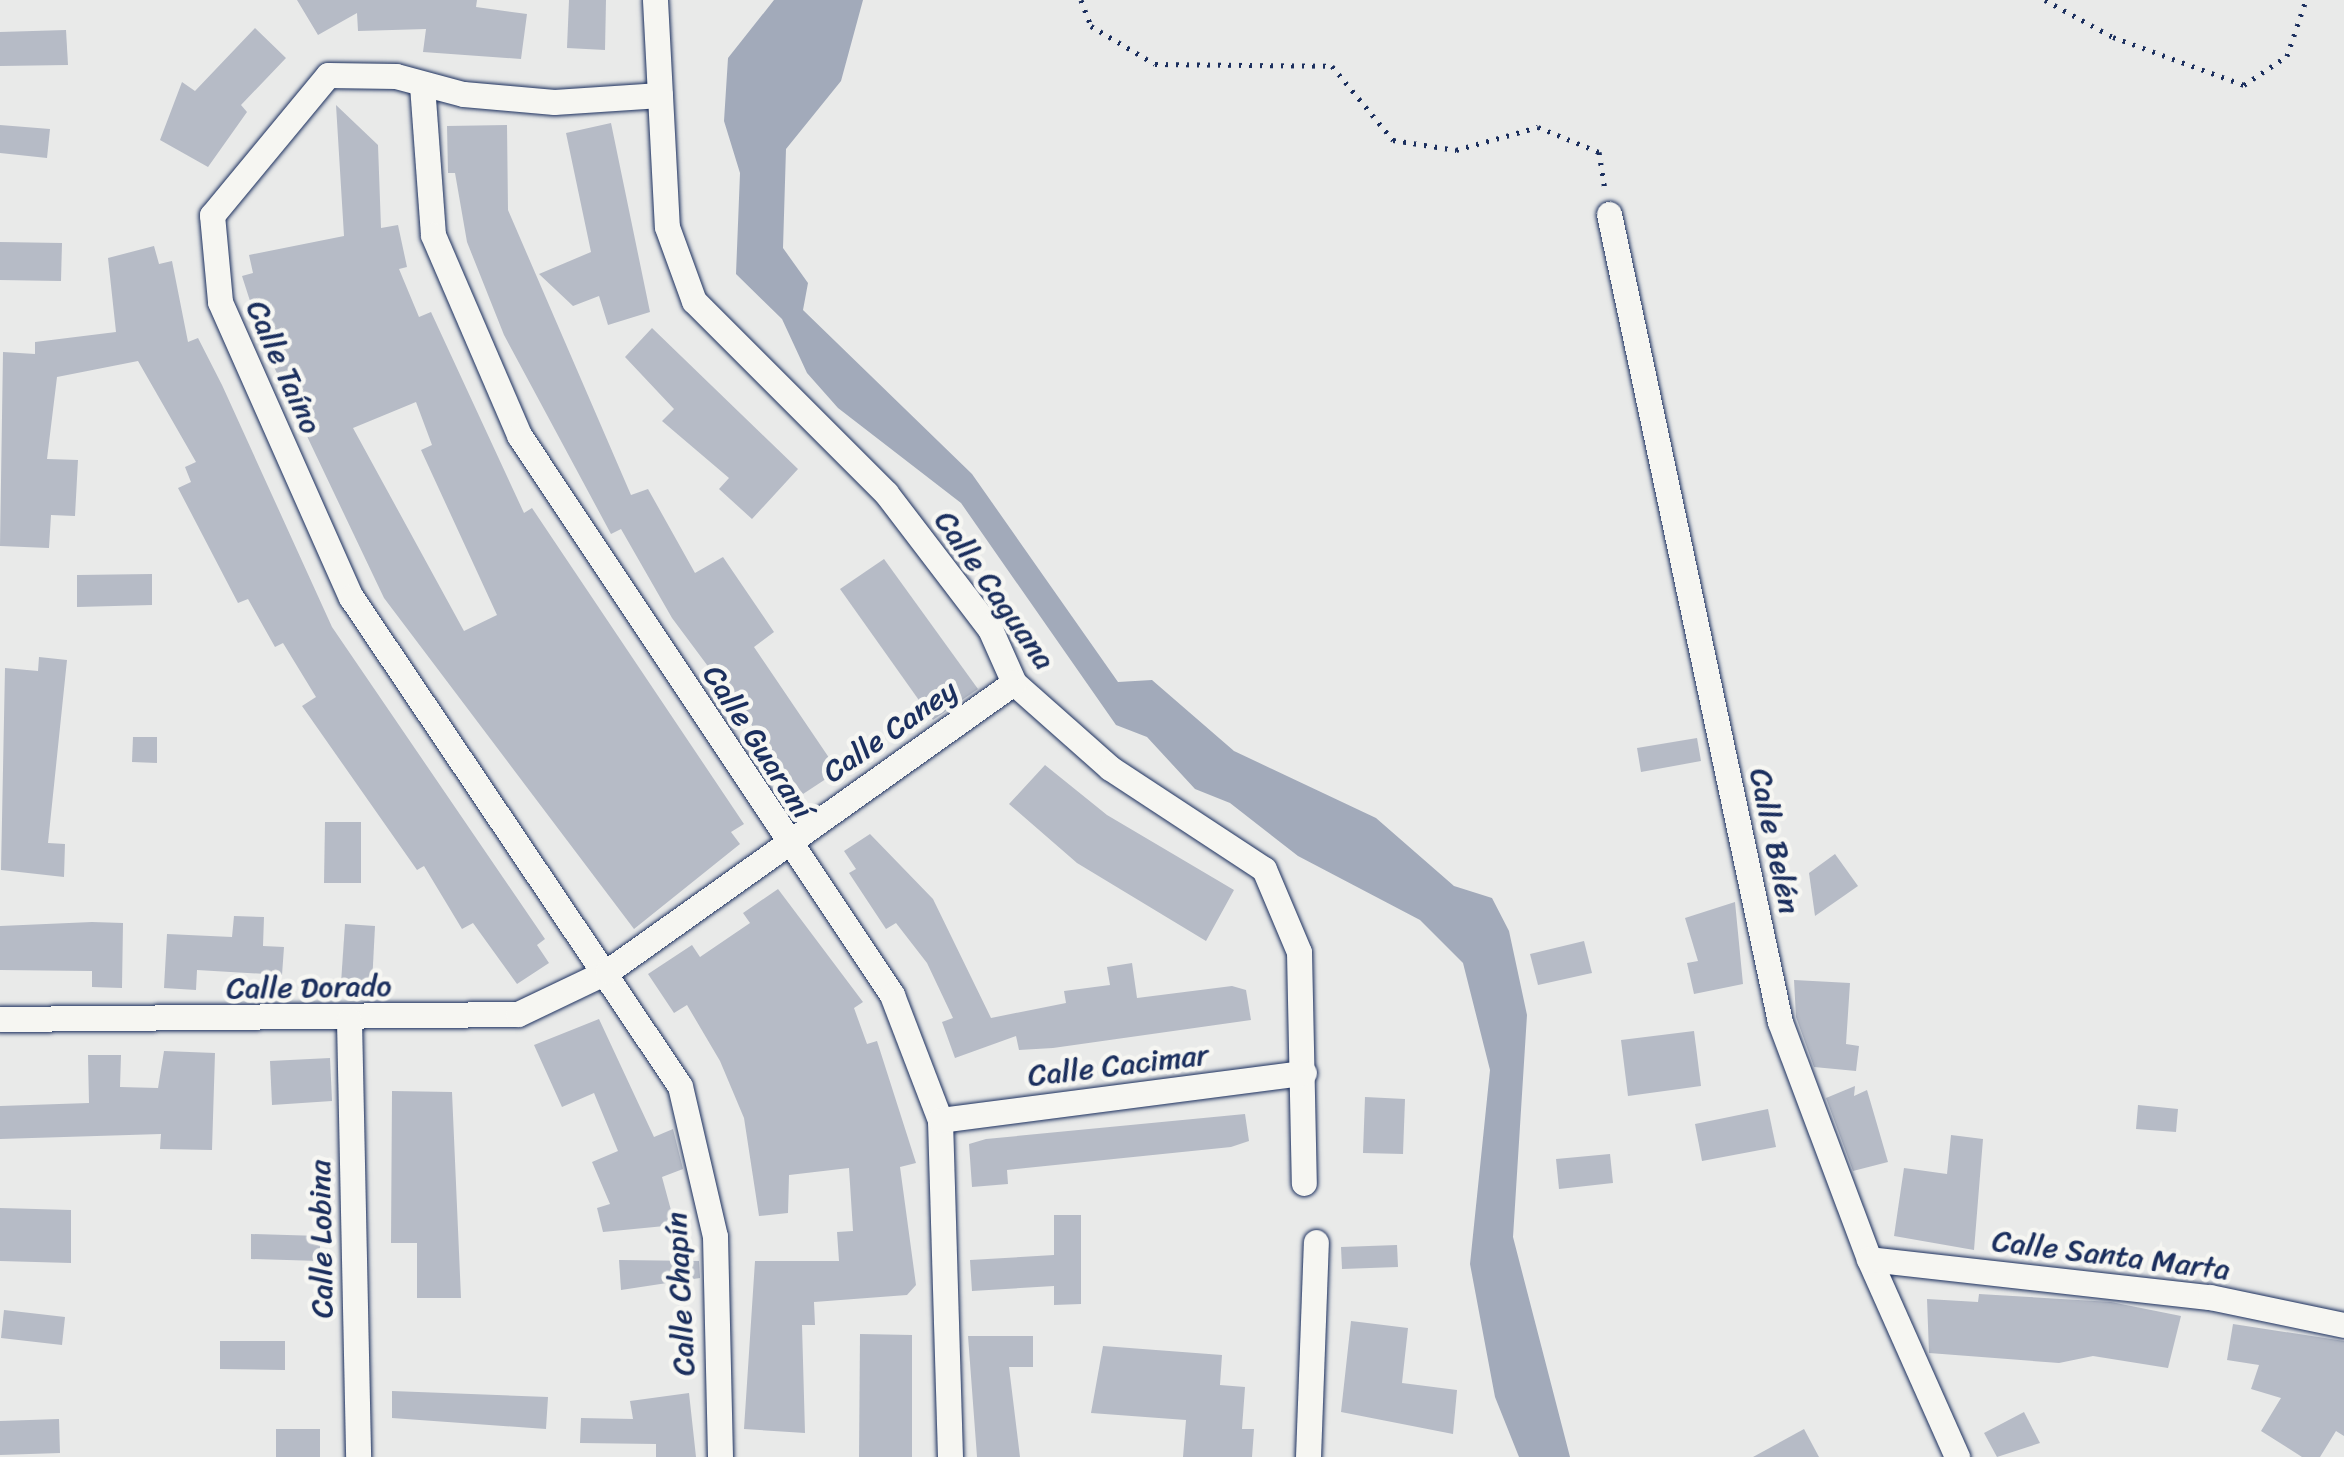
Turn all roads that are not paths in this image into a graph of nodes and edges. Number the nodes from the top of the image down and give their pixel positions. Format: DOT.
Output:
graph roads {
  1 [pos="655,0"];
  2 [pos="422,85"];
  3 [pos="660,95"];
  4 [pos="1609,214"];
  5 [pos="1014,683"];
  6 [pos="786,845"];
  7 [pos="608,971"];
  8 [pos="0,1019"];
  9 [pos="350,1020"];
  10 [pos="1304,1073"];
  11 [pos="940,1120"];
  12 [pos="1304,1182"];
  13 [pos="1316,1242"];
  14 [pos="1869,1259"];
  15 [pos="2344,1326"];
  16 [pos="358,1457"];
  17 [pos="720,1457"];
  18 [pos="950,1457"];
  19 [pos="1308,1457"];
  20 [pos="1958,1457"];
  1 -- 3 [label="street, Calle Caguana"];
  2 -- 3 [label="street, Calle Taíno"];
  2 -- 6 [label="street, Calle Guaraní"];
  2 -- 7 [label="street, Calle Taíno"];
  3 -- 5 [label="street, Calle Caguana"];
  4 -- 14 [label="street, Calle Belén"];
  5 -- 6 [label="street, Calle Caney"];
  5 -- 10 [label="street, Calle Caguana"];
  6 -- 7 [label="street, Calle Caney"];
  6 -- 11 [label="street, Calle Guaraní"];
  7 -- 9 [label="street, Calle Dorado"];
  7 -- 17 [label="street, Calle Chapín"];
  8 -- 9 [label="street, Calle Dorado"];
  9 -- 16 [label="street, Calle Lobina"];
  10 -- 11 [label="street, Calle Cacimar"];
  10 -- 12 [label="street, Calle Caguana"];
  11 -- 18 [label="street, Calle Guaraní"];
  13 -- 19 [label="street"];
  14 -- 15 [label="street, Calle Santa Marta"];
  14 -- 20 [label="street, Calle Belén"];
}
